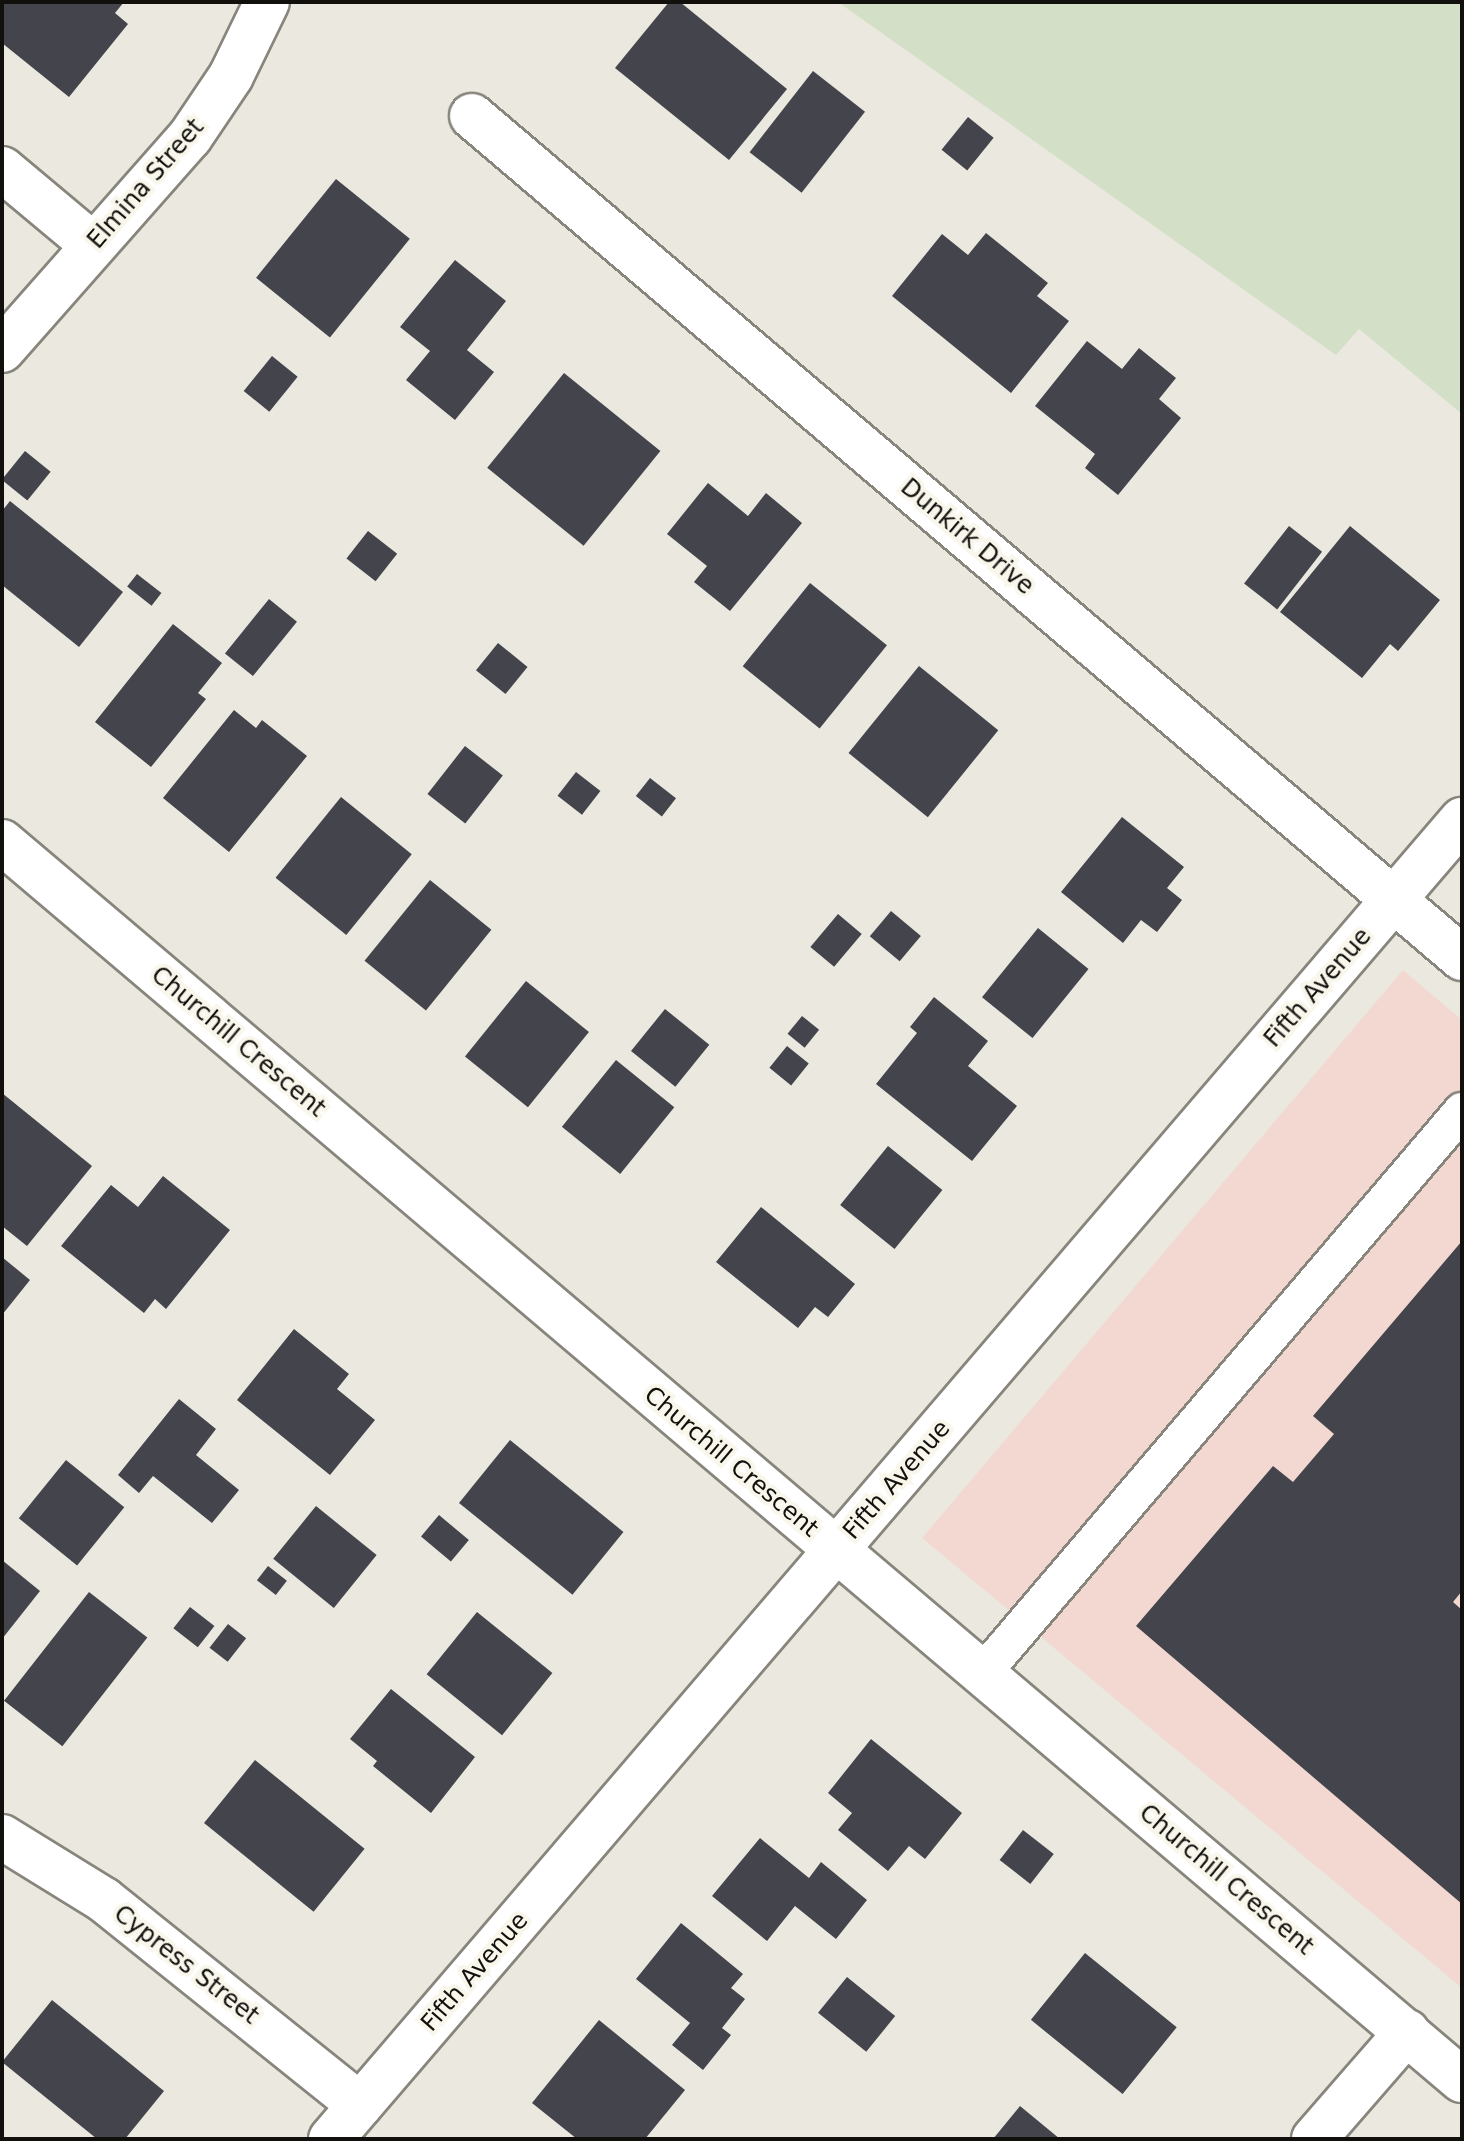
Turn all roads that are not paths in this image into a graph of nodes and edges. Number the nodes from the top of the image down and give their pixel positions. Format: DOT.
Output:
graph roads {
  1 [pos="267,2"];
  2 [pos="472,116"];
  3 [pos="2,169"];
  4 [pos="93,245"];
  5 [pos="2,350"];
  6 [pos="1462,820"];
  7 [pos="2,842"];
  8 [pos="1394,899"];
  9 [pos="1462,958"];
  10 [pos="1462,1111"];
  11 [pos="837,1551"];
  12 [pos="982,1674"];
  13 [pos="2,1837"];
  14 [pos="1407,2032"];
  15 [pos="1462,2080"];
  16 [pos="360,2105"];
  17 [pos="331,2139"];
  18 [pos="1314,2139"];
  1 -- 4 [label="street, Elmina Street"];
  2 -- 8 [label="street, Dunkirk Drive"];
  3 -- 4 [label="street"];
  4 -- 5 [label="street, Elmina Street"];
  6 -- 8 [label="street, Fifth Avenue"];
  7 -- 11 [label="street, Churchill Crescent"];
  8 -- 9 [label="street, Dunkirk Drive"];
  8 -- 11 [label="street, Fifth Avenue"];
  10 -- 12 [label="lane"];
  11 -- 12 [label="street, Churchill Crescent"];
  11 -- 16 [label="street, Fifth Avenue"];
  12 -- 14 [label="street, Churchill Crescent"];
  13 -- 16 [label="street, Cypress Street"];
  14 -- 15 [label="street, Churchill Crescent"];
  14 -- 18 [label="street"];
  16 -- 17 [label="street, Fifth Avenue"];
}
